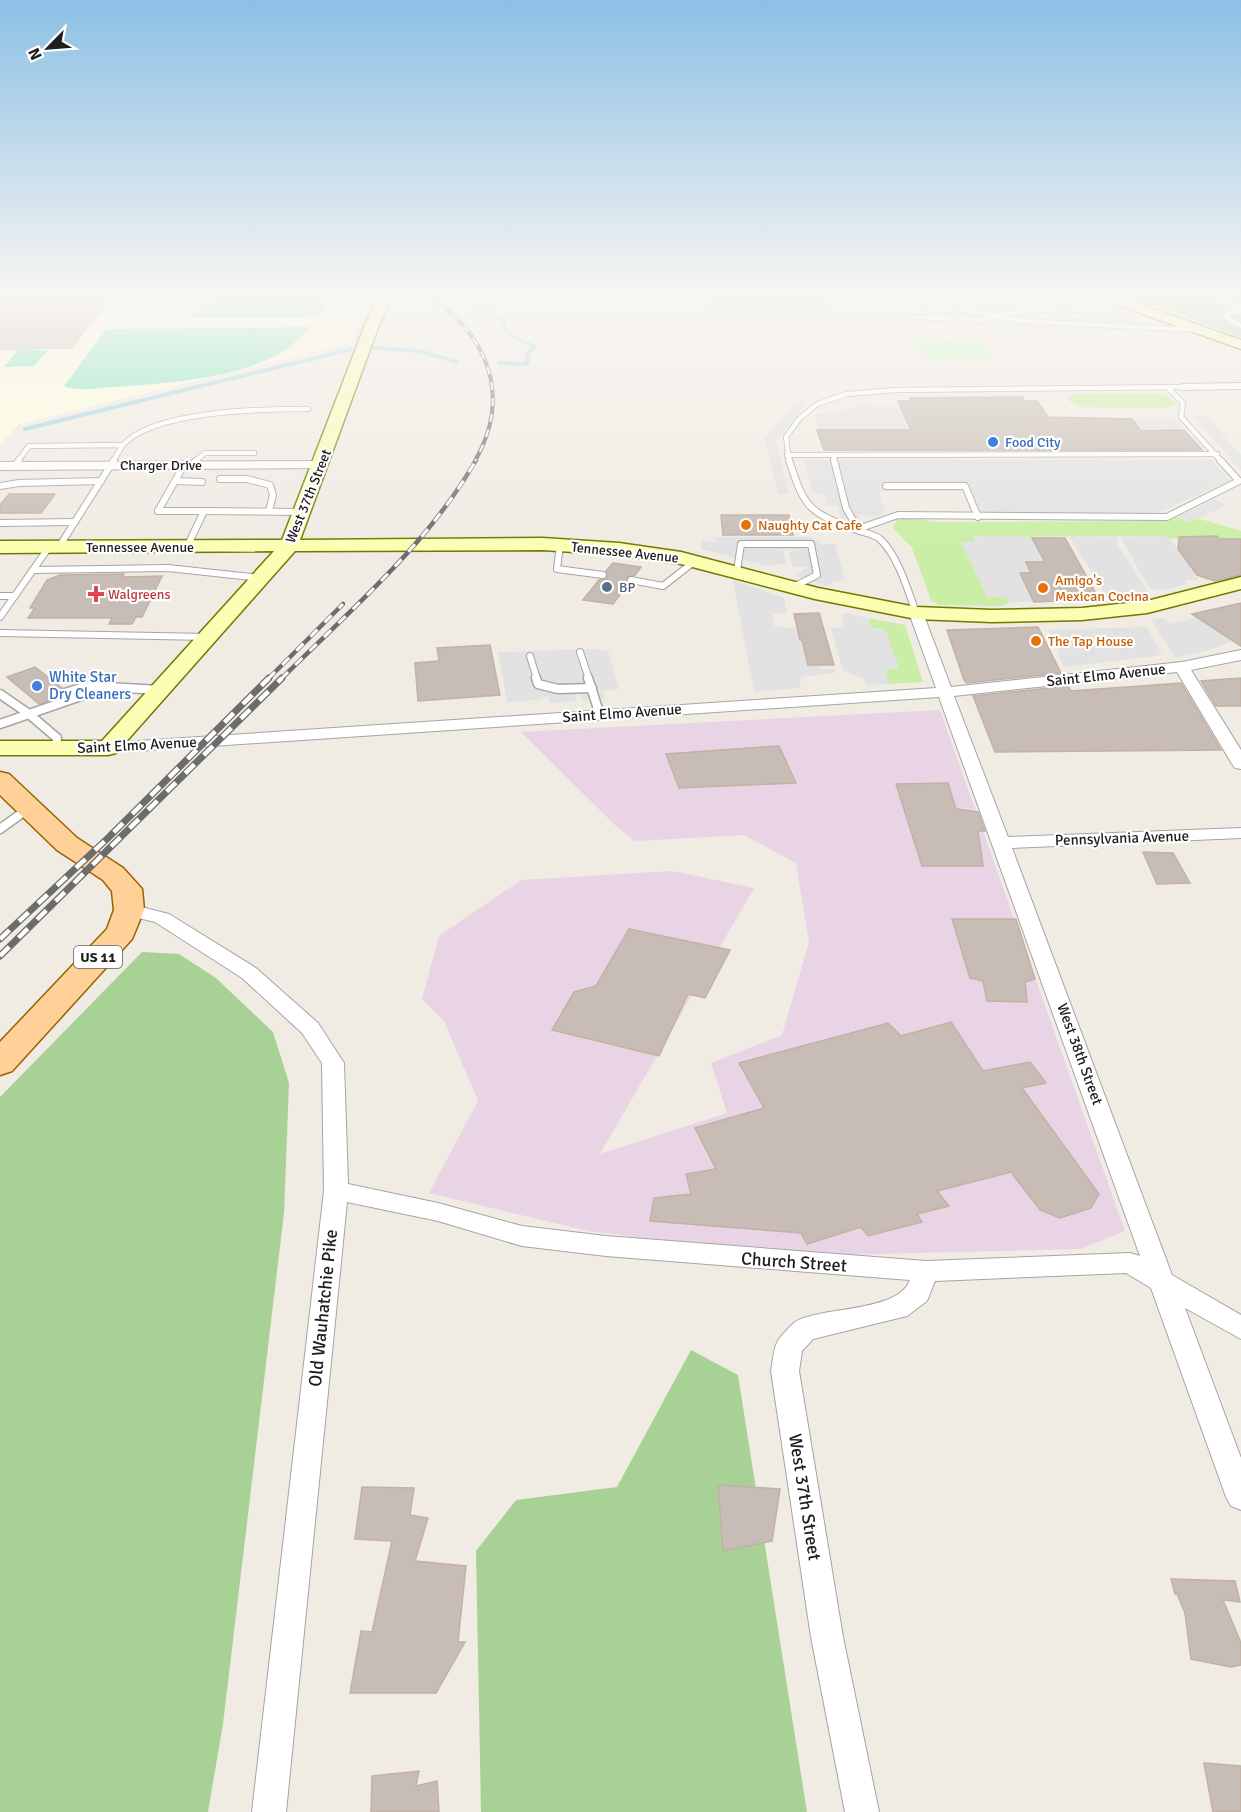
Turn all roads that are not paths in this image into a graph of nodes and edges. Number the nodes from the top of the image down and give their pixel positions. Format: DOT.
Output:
graph roads {
  1 [pos="352,379"];
  2 [pos="1182,387"];
  3 [pos="1241,387"];
  4 [pos="1168,388"];
  5 [pos="308,409"];
  6 [pos="123,445"];
  7 [pos="254,453"];
  8 [pos="1217,454"];
  9 [pos="787,455"];
  10 [pos="833,455"];
  11 [pos="111,465"];
  12 [pos="187,465"];
  13 [pos="321,465"];
  14 [pos="0,466"];
  15 [pos="15,466"];
  16 [pos="202,480"];
  17 [pos="219,480"];
  18 [pos="101,481"];
  19 [pos="176,481"];
  20 [pos="0,486"];
  21 [pos="886,486"];
  22 [pos="204,511"];
  23 [pos="269,511"];
  24 [pos="303,512"];
  25 [pos="978,517"];
  26 [pos="75,522"];
  27 [pos="0,523"];
  28 [pos="858,529"];
  29 [pos="560,545"];
  30 [pos="0,547"];
  31 [pos="54,547"];
  32 [pos="187,547"];
  33 [pos="288,547"];
  34 [pos="695,561"];
  35 [pos="33,570"];
  36 [pos="737,571"];
  37 [pos="603,575"];
  38 [pos="260,578"];
  39 [pos="631,580"];
  40 [pos="1241,583"];
  41 [pos="794,587"];
  42 [pos="15,596"];
  43 [pos="0,597"];
  44 [pos="916,613"];
  45 [pos="0,617"];
  46 [pos="0,633"];
  47 [pos="208,637"];
  48 [pos="580,652"];
  49 [pos="1241,655"];
  50 [pos="530,656"];
  51 [pos="1241,666"];
  52 [pos="1182,667"];
  53 [pos="107,687"];
  54 [pos="592,688"];
  55 [pos="160,690"];
  56 [pos="945,692"];
  57 [pos="65,693"];
  58 [pos="0,694"];
  59 [pos="37,703"];
  60 [pos="28,714"];
  61 [pos="600,715"];
  62 [pos="0,724"];
  63 [pos="0,748"];
  64 [pos="56,748"];
  65 [pos="108,748"];
  66 [pos="1241,764"];
  67 [pos="0,780"];
  68 [pos="34,812"];
  69 [pos="0,829"];
  70 [pos="1241,834"];
  71 [pos="1002,843"];
  72 [pos="129,910"];
  73 [pos="0,1063"];
  74 [pos="336,1191"];
  75 [pos="926,1271"];
  76 [pos="1165,1285"];
  77 [pos="1241,1328"];
  78 [pos="1241,1497"];
  79 [pos="269,1812"];
  80 [pos="862,1812"];
  1 -- 13 [label="main road, West 37th Street"];
  2 -- 3 [label="street"];
  2 -- 4 [label="lane"];
  4 -- 8 [label="lane"];
  4 -- 9 [label="lane"];
  5 -- 6 [label="lane"];
  6 -- 11 [label="lane"];
  6 -- 15 [label="lane"];
  7 -- 12 [label="lane"];
  8 -- 10 [label="lane"];
  8 -- 25 [label="lane"];
  9 -- 10 [label="lane"];
  9 -- 28 [label="lane"];
  10 -- 28 [label="lane"];
  11 -- 12 [label="street, Charger Drive"];
  11 -- 15 [label="street, Charger Drive"];
  11 -- 18 [label="lane"];
  12 -- 13 [label="street, Charger Drive"];
  12 -- 19 [label="lane"];
  13 -- 24 [label="main road, West 37th Street"];
  14 -- 15 [label="street, Charger Drive"];
  16 -- 19 [label="lane"];
  17 -- 23 [label="lane"];
  18 -- 20 [label="lane"];
  18 -- 26 [label="lane"];
  19 -- 22 [label="lane"];
  21 -- 25 [label="lane"];
  22 -- 23 [label="lane"];
  22 -- 32 [label="lane"];
  23 -- 24 [label="lane"];
  24 -- 33 [label="main road, West 37th Street"];
  25 -- 28 [label="lane"];
  26 -- 27 [label="lane"];
  26 -- 31 [label="lane"];
  28 -- 44 [label="lane"];
  29 -- 33 [label="main road, Tennessee Avenue"];
  29 -- 34 [label="main road, Tennessee Avenue"];
  29 -- 37 [label="lane"];
  30 -- 31 [label="main road, Tennessee Avenue"];
  31 -- 32 [label="main road, Tennessee Avenue"];
  31 -- 35 [label="lane"];
  32 -- 33 [label="main road, Tennessee Avenue"];
  33 -- 38 [label="main road, West 37th Street"];
  34 -- 36 [label="main road, Tennessee Avenue"];
  34 -- 39 [label="lane"];
  35 -- 38 [label="lane"];
  35 -- 42 [label="lane"];
  36 -- 41 [label="main road, Tennessee Avenue"];
  36 -- 41 [label="lane"];
  38 -- 47 [label="main road, West 37th Street"];
  40 -- 44 [label="main road, Tennessee Avenue"];
  41 -- 44 [label="main road, Tennessee Avenue"];
  42 -- 43 [label="lane"];
  42 -- 45 [label="lane"];
  44 -- 56 [label="street, West 38th Street"];
  46 -- 47 [label="lane"];
  47 -- 55 [label="main road, West 37th Street"];
  48 -- 54 [label="lane"];
  49 -- 52 [label="street, Saint Elmo Avenue"];
  50 -- 54 [label="lane"];
  51 -- 52 [label="street"];
  52 -- 56 [label="street, Saint Elmo Avenue"];
  52 -- 66 [label="street"];
  53 -- 55 [label="lane"];
  53 -- 57 [label="lane"];
  53 -- 60 [label="lane"];
  54 -- 61 [label="lane"];
  55 -- 65 [label="main road, West 37th Street"];
  56 -- 61 [label="street, Saint Elmo Avenue"];
  56 -- 71 [label="street, West 38th Street"];
  58 -- 60 [label="lane"];
  59 -- 60 [label="lane"];
  60 -- 62 [label="lane"];
  60 -- 64 [label="lane"];
  61 -- 65 [label="street, Saint Elmo Avenue"];
  63 -- 64 [label="main road, Saint Elmo Avenue"];
  64 -- 65 [label="main road, Saint Elmo Avenue"];
  67 -- 68 [label="main road"];
  68 -- 69 [label="lane"];
  68 -- 72 [label="main road"];
  70 -- 71 [label="street, Pennsylvania Avenue"];
  71 -- 76 [label="street, West 38th Street"];
  72 -- 73 [label="main road, US 11"];
  72 -- 74 [label="street, Old Wauhatchie Pike"];
  74 -- 75 [label="street, Church Street"];
  74 -- 79 [label="street, Old Wauhatchie Pike"];
  75 -- 76 [label="street, Church Street"];
  75 -- 80 [label="street, West 37th Street"];
  76 -- 77 [label="street, Church Street"];
  76 -- 78 [label="street, West 38th Street"];
}
